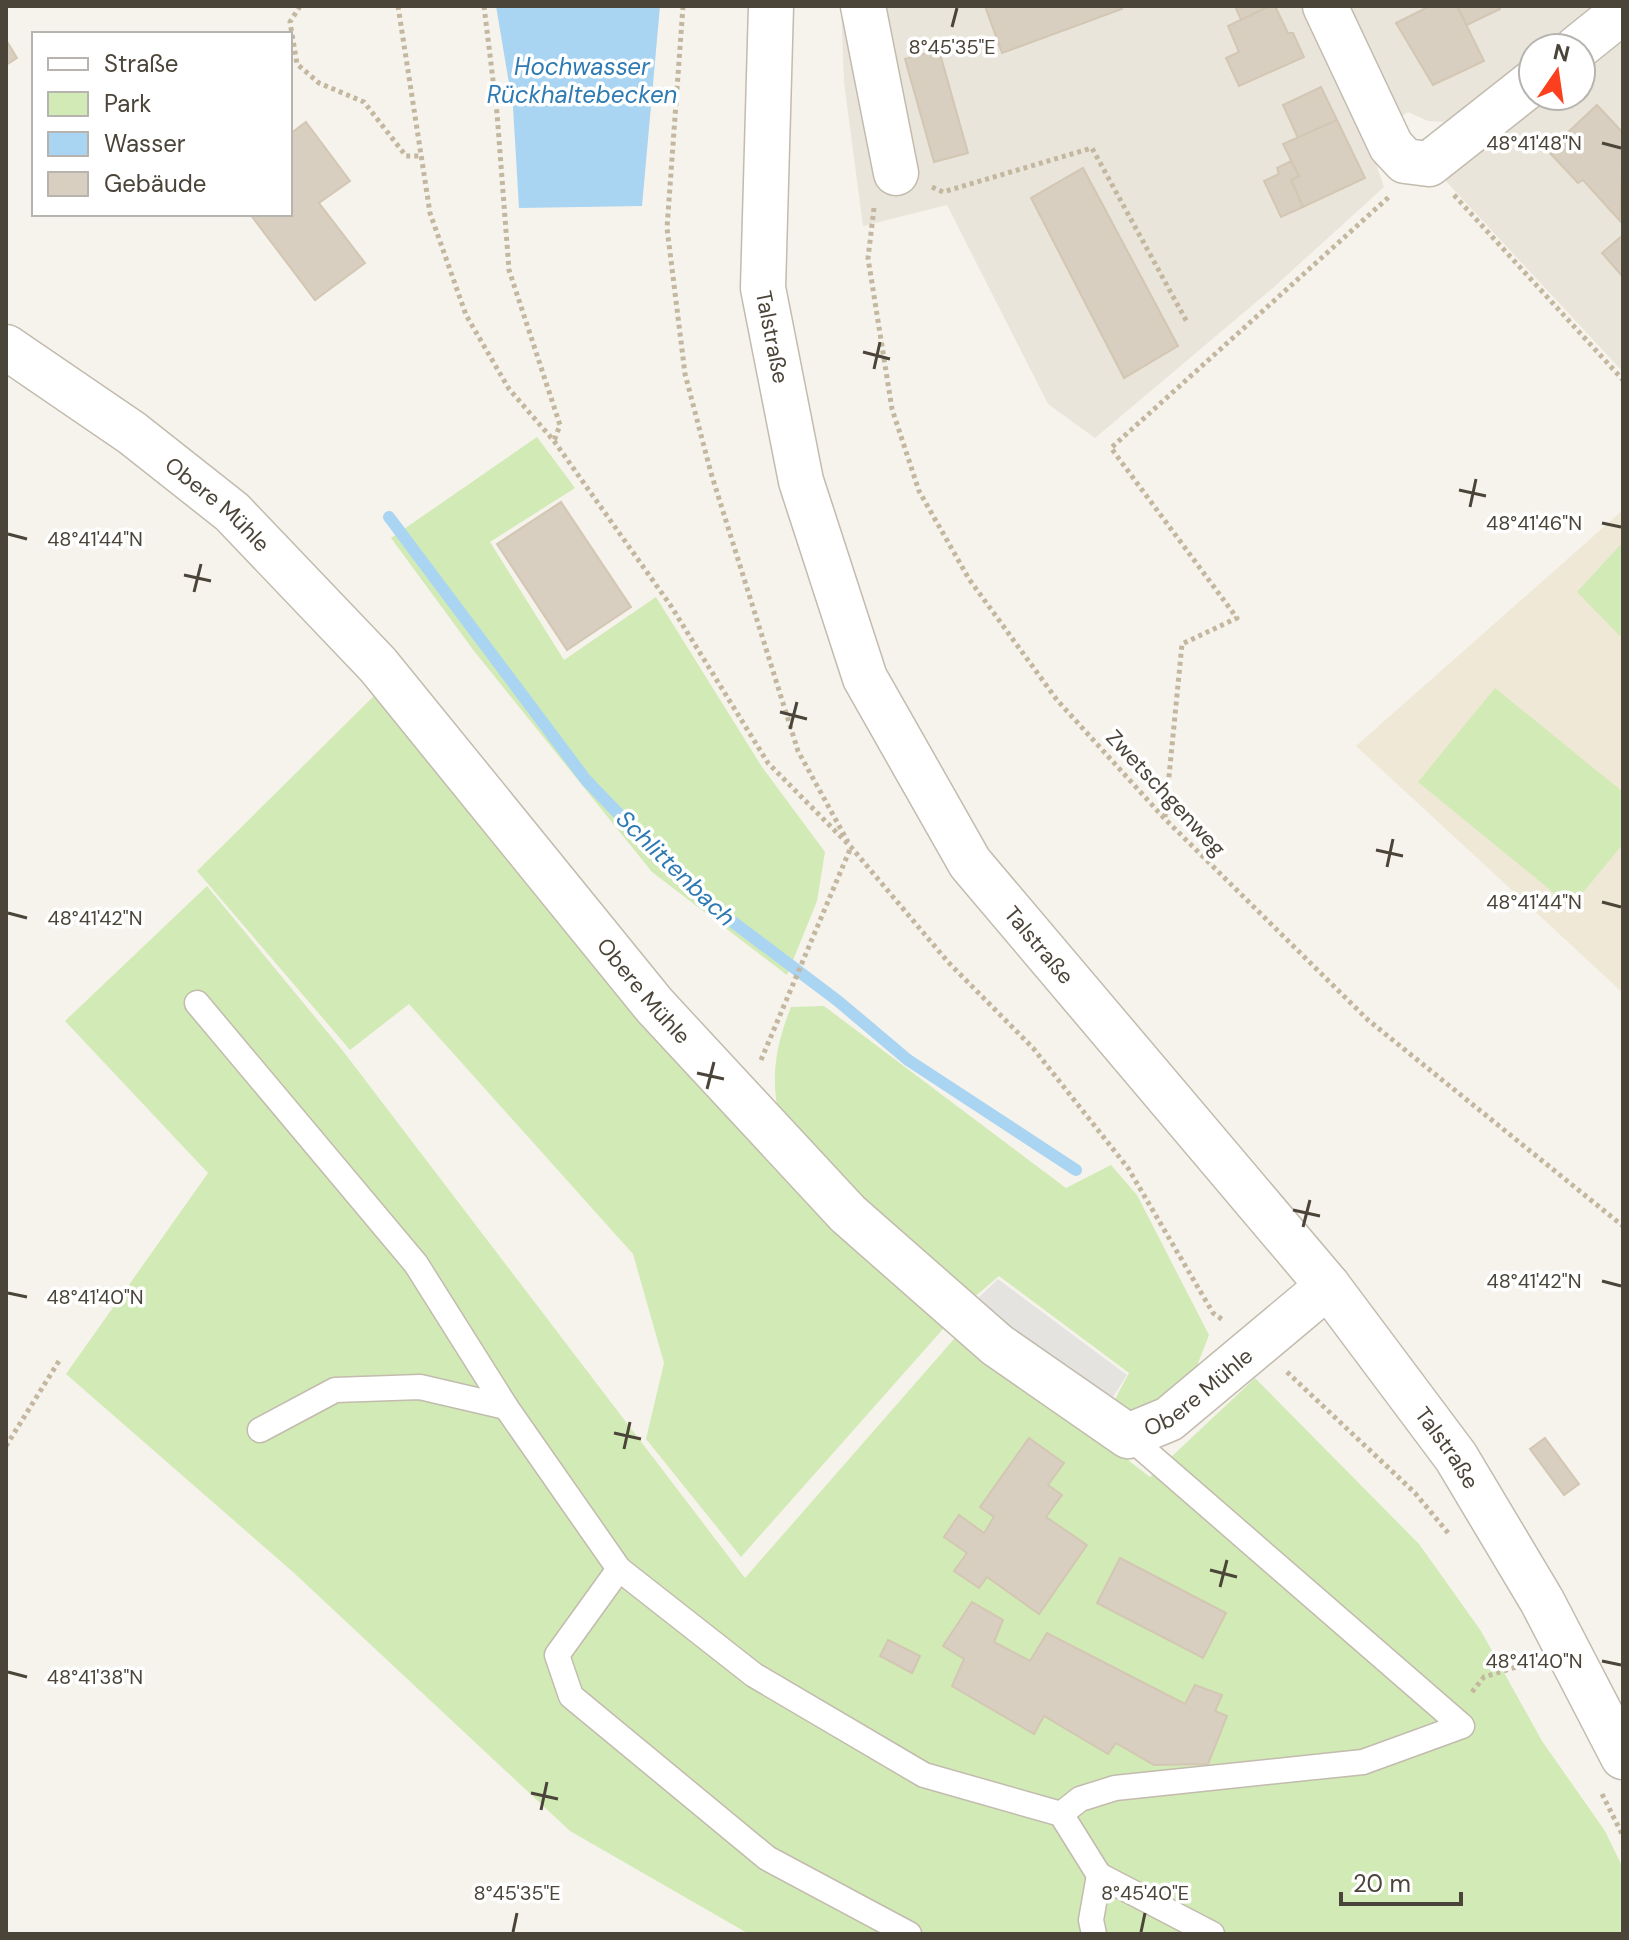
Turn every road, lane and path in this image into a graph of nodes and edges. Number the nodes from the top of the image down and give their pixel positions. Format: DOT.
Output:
graph roads {
  1 [pos="300,6"];
  2 [pos="398,6"];
  3 [pos="484,6"];
  4 [pos="683,6"];
  5 [pos="771,6"];
  6 [pos="863,6"];
  7 [pos="1325,6"];
  8 [pos="1623,11"];
  9 [pos="291,32"];
  10 [pos="1597,32"];
  11 [pos="292,43"];
  12 [pos="1517,93"];
  13 [pos="419,156"];
  14 [pos="1417,162"];
  15 [pos="896,173"];
  16 [pos="868,258"];
  17 [pos="1187,322"];
  18 [pos="6,347"];
  19 [pos="1623,380"];
  20 [pos="554,441"];
  21 [pos="1164,818"];
  22 [pos="851,847"];
  23 [pos="197,1003"];
  24 [pos="776,1020"];
  25 [pos="1623,1226"];
  26 [pos="1328,1286"];
  27 [pos="1256,1344"];
  28 [pos="59,1361"];
  29 [pos="506,1407"];
  30 [pos="260,1430"];
  31 [pos="1128,1436"];
  32 [pos="6,1446"];
  33 [pos="1457,1544"];
  34 [pos="619,1569"];
  35 [pos="1525,1649"];
  36 [pos="1452,1717"];
  37 [pos="1609,1770"];
  38 [pos="1061,1814"];
  39 [pos="1623,1836"];
  40 [pos="1099,1875"];
  41 [pos="909,1934"];
  42 [pos="1094,1934"];
  43 [pos="1212,1934"];
  1 -- 9 [label="path"];
  2 -- 13 [label="path"];
  3 -- 20 [label="path"];
  4 -- 22 [label="path"];
  5 -- 26 [label="street, Talstraße"];
  6 -- 15 [label="street"];
  7 -- 14 [label="street"];
  8 -- 10 [label="street"];
  11 -- 13 [label="path"];
  12 -- 14 [label="street"];
  13 -- 20 [label="path"];
  14 -- 19 [label="path"];
  14 -- 21 [label="path"];
  15 -- 17 [label="path"];
  16 -- 21 [label="path, Zwetschgenweg"];
  18 -- 31 [label="street, Obere Mühle"];
  20 -- 22 [label="path"];
  21 -- 25 [label="path, Zwetschgenweg"];
  22 -- 24 [label="path"];
  22 -- 27 [label="path"];
  23 -- 29 [label="lane"];
  26 -- 27 [label="street, Obere Mühle"];
  26 -- 37 [label="street, Talstraße"];
  27 -- 31 [label="street, Obere Mühle"];
  27 -- 33 [label="path"];
  28 -- 32 [label="path"];
  29 -- 30 [label="lane"];
  29 -- 34 [label="lane"];
  31 -- 36 [label="lane"];
  34 -- 38 [label="lane"];
  34 -- 41 [label="lane"];
  35 -- 36 [label="path"];
  36 -- 38 [label="lane"];
  37 -- 39 [label="path"];
  38 -- 40 [label="lane"];
  40 -- 42 [label="lane"];
  40 -- 43 [label="lane"];
}
